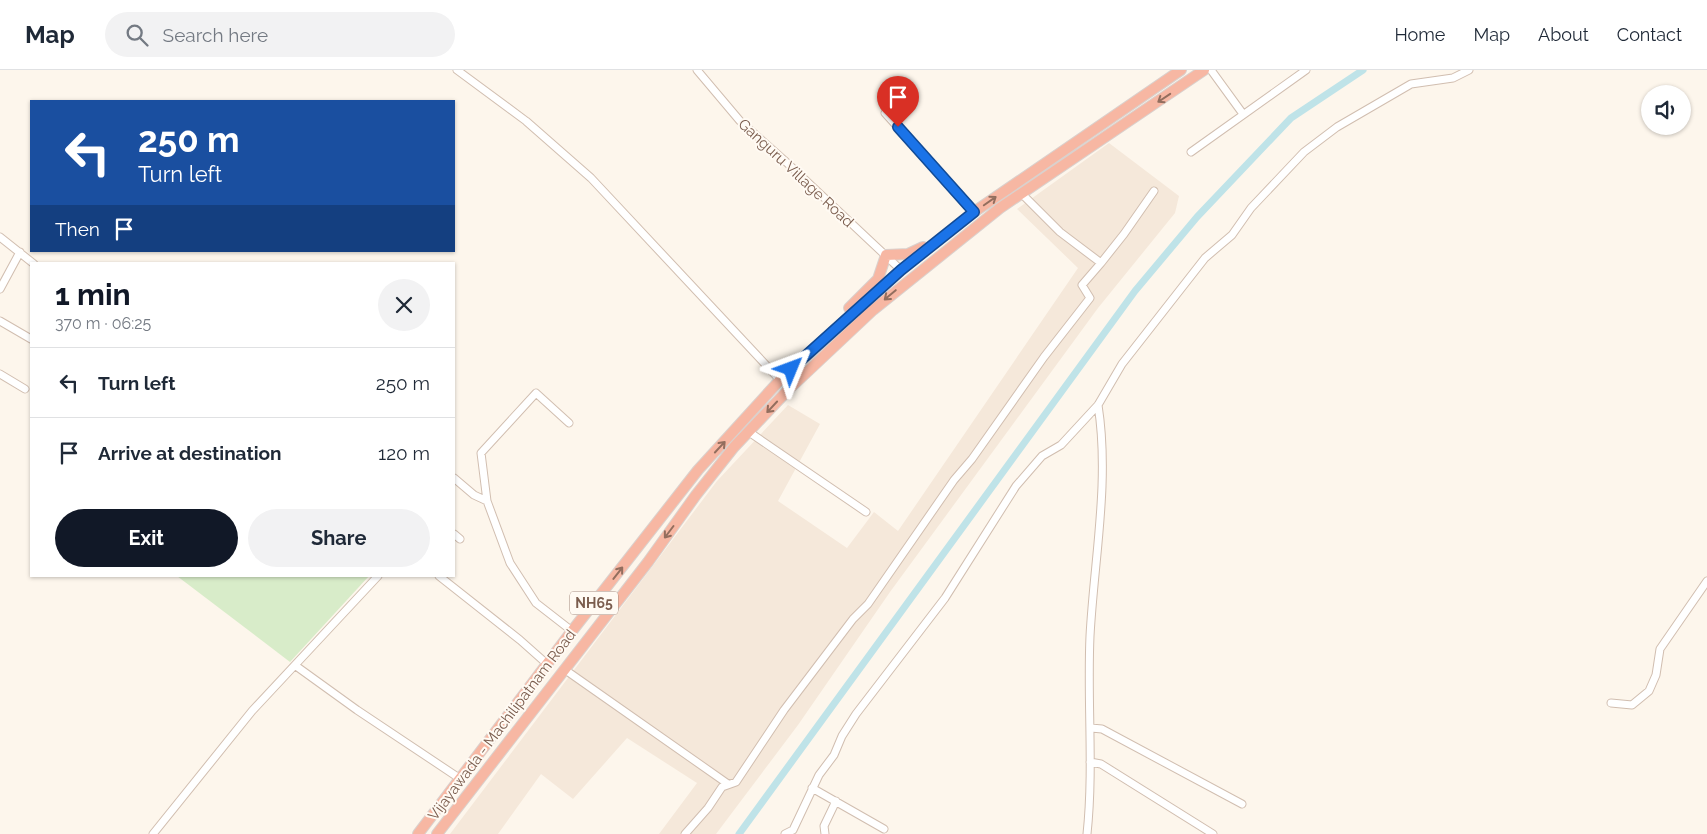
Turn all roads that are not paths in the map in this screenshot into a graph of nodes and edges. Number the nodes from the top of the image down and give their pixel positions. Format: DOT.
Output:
graph roads {
  1 [pos="457,70"];
  2 [pos="697,70"];
  3 [pos="1181,70"];
  4 [pos="1204,70"];
  5 [pos="1211,70"];
  6 [pos="1306,70"];
  7 [pos="1469,70"];
  8 [pos="885,113"];
  9 [pos="1243,114"];
  10 [pos="1191,152"];
  11 [pos="1154,190"];
  12 [pos="1022,194"];
  13 [pos="974,212"];
  14 [pos="991,215"];
  15 [pos="963,220"];
  16 [pos="0,237"];
  17 [pos="20,252"];
  18 [pos="886,255"];
  19 [pos="32,262"];
  20 [pos="1101,263"];
  21 [pos="901,270"];
  22 [pos="0,289"];
  23 [pos="0,322"];
  24 [pos="30,338"];
  25 [pos="824,338"];
  26 [pos="0,374"];
  27 [pos="780,380"];
  28 [pos="25,389"];
  29 [pos="1098,405"];
  30 [pos="569,423"];
  31 [pos="749,432"];
  32 [pos="455,479"];
  33 [pos="486,501"];
  34 [pos="866,512"];
  35 [pos="377,577"];
  36 [pos="440,577"];
  37 [pos="1707,581"];
  38 [pos="572,631"];
  39 [pos="547,664"];
  40 [pos="296,666"];
  41 [pos="564,669"];
  42 [pos="1611,703"];
  43 [pos="1091,728"];
  44 [pos="1090,762"];
  45 [pos="459,778"];
  46 [pos="728,784"];
  47 [pos="812,788"];
  48 [pos="836,801"];
  49 [pos="1242,804"];
  50 [pos="884,829"];
  51 [pos="796,832"];
  52 [pos="153,834"];
  53 [pos="418,834"];
  54 [pos="437,834"];
  55 [pos="685,834"];
  56 [pos="785,834"];
  57 [pos="826,834"];
  58 [pos="1087,834"];
  59 [pos="1213,834"];
  1 -- 27 [label="street"];
  2 -- 18 [label="street, Ganguru Village Road"];
  13 -- 3 [label="highway, Vijayawada - Machilipatnam Road / NH65, one-way"];
  4 -- 12 [label="highway, Vijayawada - Machilipatnam Road / NH65, one-way"];
  5 -- 9 [label="street"];
  6 -- 9 [label="street"];
  7 -- 29 [label="street"];
  8 -- 13 [label="street"];
  9 -- 10 [label="street"];
  11 -- 20 [label="street"];
  12 -- 14 [label="highway, Vijayawada - Machilipatnam Road / NH65"];
  12 -- 20 [label="street"];
  13 -- 15 [label="highway, Vijayawada - Machilipatnam Road / NH65"];
  14 -- 21 [label="highway"];
  14 -- 31 [label="highway, Vijayawada - Machilipatnam Road / NH65, one-way"];
  15 -- 18 [label="highway"];
  15 -- 21 [label="highway, Vijayawada - Machilipatnam Road / NH65"];
  16 -- 17 [label="street"];
  17 -- 19 [label="street"];
  17 -- 22 [label="street"];
  18 -- 21 [label="street, Ganguru Village Road"];
  18 -- 25 [label="highway"];
  20 -- 46 [label="street"];
  21 -- 25 [label="highway, Vijayawada - Machilipatnam Road / NH65"];
  23 -- 24 [label="street"];
  25 -- 27 [label="highway, Vijayawada - Machilipatnam Road / NH65"];
  26 -- 28 [label="street"];
  38 -- 27 [label="highway, Vijayawada - Machilipatnam Road / NH65, one-way"];
  29 -- 43 [label="street"];
  29 -- 47 [label="street"];
  30 -- 33 [label="street"];
  31 -- 34 [label="street"];
  31 -- 41 [label="highway, Vijayawada - Machilipatnam Road / NH65, one-way"];
  32 -- 33 [label="street"];
  33 -- 38 [label="street"];
  35 -- 40 [label="street"];
  36 -- 39 [label="street"];
  37 -- 42 [label="street"];
  38 -- 39 [label="highway, Vijayawada - Machilipatnam Road / NH65"];
  39 -- 45 [label="highway, Vijayawada - Machilipatnam Road / NH65"];
  40 -- 45 [label="street"];
  40 -- 52 [label="street"];
  41 -- 46 [label="street"];
  41 -- 54 [label="highway, Vijayawada - Machilipatnam Road / NH65"];
  43 -- 44 [label="street"];
  43 -- 49 [label="street"];
  44 -- 58 [label="street"];
  44 -- 59 [label="street"];
  45 -- 53 [label="highway, Vijayawada - Machilipatnam Road / NH65"];
  46 -- 55 [label="street"];
  47 -- 48 [label="street"];
  47 -- 51 [label="street"];
  48 -- 50 [label="street"];
  48 -- 57 [label="street"];
  51 -- 56 [label="street"];
}
